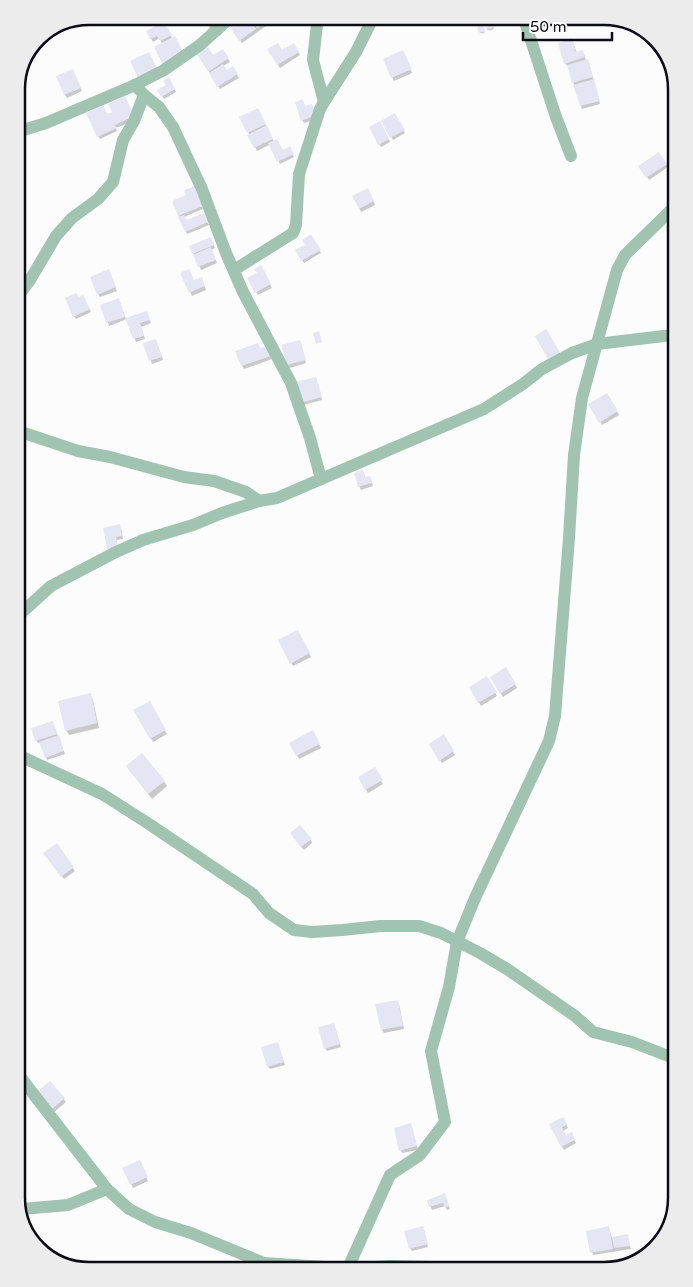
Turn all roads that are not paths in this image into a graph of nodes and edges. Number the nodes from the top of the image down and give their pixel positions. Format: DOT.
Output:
graph roads {
  1 [pos="215,25"];
  2 [pos="222,25"];
  3 [pos="317,25"];
  4 [pos="369,25"];
  5 [pos="526,25"];
  6 [pos="217,30"];
  7 [pos="140,90"];
  8 [pos="324,102"];
  9 [pos="25,130"];
  10 [pos="571,156"];
  11 [pos="668,213"];
  12 [pos="234,270"];
  13 [pos="25,287"];
  14 [pos="668,335"];
  15 [pos="597,344"];
  16 [pos="25,433"];
  17 [pos="321,479"];
  18 [pos="259,501"];
  19 [pos="25,610"];
  20 [pos="25,758"];
  21 [pos="457,942"];
  22 [pos="668,1056"];
  23 [pos="25,1083"];
  24 [pos="107,1190"];
  25 [pos="26,1209"];
  26 [pos="262,1262"];
  27 [pos="351,1262"];
  1 -- 6 [label="street"];
  2 -- 6 [label="street"];
  3 -- 8 [label="street"];
  4 -- 8 [label="street"];
  5 -- 10 [label="street"];
  6 -- 7 [label="street"];
  7 -- 9 [label="street"];
  7 -- 12 [label="street"];
  7 -- 13 [label="street"];
  8 -- 12 [label="street"];
  11 -- 15 [label="street"];
  12 -- 17 [label="street"];
  14 -- 15 [label="street"];
  15 -- 17 [label="street"];
  15 -- 21 [label="street"];
  16 -- 18 [label="street"];
  17 -- 18 [label="street"];
  18 -- 19 [label="street"];
  20 -- 21 [label="street"];
  21 -- 22 [label="street"];
  21 -- 27 [label="street"];
  23 -- 24 [label="street"];
  24 -- 25 [label="street"];
  24 -- 26 [label="street"];
}
